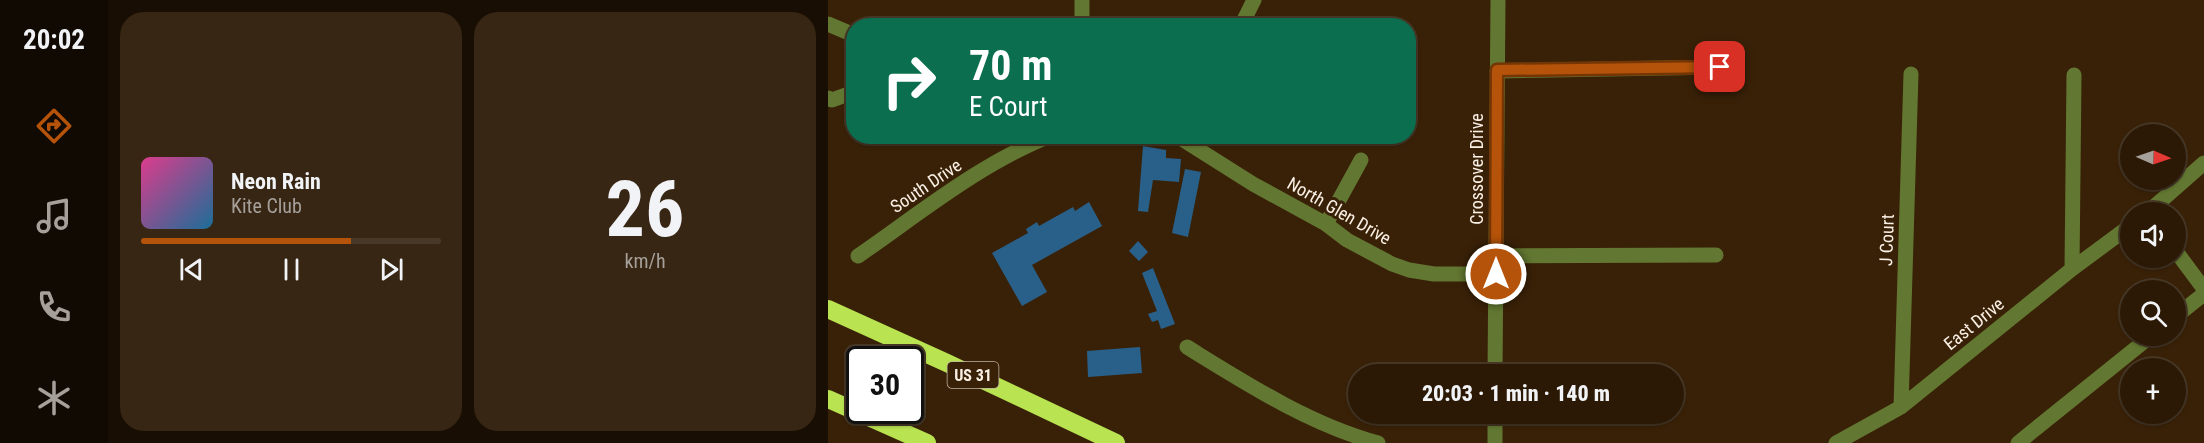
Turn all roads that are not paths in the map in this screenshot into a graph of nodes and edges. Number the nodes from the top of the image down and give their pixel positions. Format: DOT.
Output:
graph roads {
  1 [pos="1082,0"];
  2 [pos="1254,0"];
  3 [pos="1498,0"];
  4 [pos="1082,18"];
  5 [pos="1244,18"];
  6 [pos="828,24"];
  7 [pos="846,32"];
  8 [pos="1720,67"];
  9 [pos="1497,70"];
  10 [pos="1911,74"];
  11 [pos="2074,75"];
  12 [pos="846,95"];
  13 [pos="828,98"];
  14 [pos="1030,144"];
  15 [pos="1190,144"];
  16 [pos="1361,160"];
  17 [pos="2204,163"];
  18 [pos="2160,202"];
  19 [pos="1326,224"];
  20 [pos="2120,233"];
  21 [pos="1716,255"];
  22 [pos="858,256"];
  23 [pos="1496,256"];
  24 [pos="2186,265"];
  25 [pos="2072,269"];
  26 [pos="1496,274"];
  27 [pos="2204,289"];
  28 [pos="2204,294"];
  29 [pos="2186,308"];
  30 [pos="828,309"];
  31 [pos="2139,346"];
  32 [pos="1187,347"];
  33 [pos="1495,364"];
  34 [pos="828,399"];
  35 [pos="1901,407"];
  36 [pos="1495,424"];
  37 [pos="927,443"];
  38 [pos="1116,443"];
  39 [pos="1378,443"];
  40 [pos="1495,443"];
  41 [pos="1836,443"];
  42 [pos="2018,443"];
  1 -- 4 [label="street"];
  2 -- 5 [label="street"];
  3 -- 9 [label="street, Crossover Drive"];
  6 -- 7 [label="street"];
  8 -- 9 [label="street"];
  9 -- 23 [label="street, Crossover Drive"];
  10 -- 35 [label="street, J Court"];
  11 -- 25 [label="street"];
  12 -- 13 [label="street"];
  14 -- 22 [label="street, South Drive"];
  15 -- 19 [label="street, North Glen Drive"];
  16 -- 19 [label="street"];
  17 -- 18 [label="street"];
  19 -- 26 [label="street, North Glen Drive"];
  20 -- 25 [label="street, East Drive"];
  21 -- 23 [label="street"];
  23 -- 26 [label="street, Crossover Drive"];
  24 -- 27 [label="street"];
  25 -- 35 [label="street, East Drive"];
  26 -- 33 [label="street, Crossover Drive"];
  28 -- 29 [label="street"];
  30 -- 38 [label="highway, US 31"];
  31 -- 42 [label="street"];
  32 -- 39 [label="street"];
  34 -- 37 [label="highway"];
  35 -- 41 [label="street, East Drive"];
  36 -- 40 [label="street"];
}
